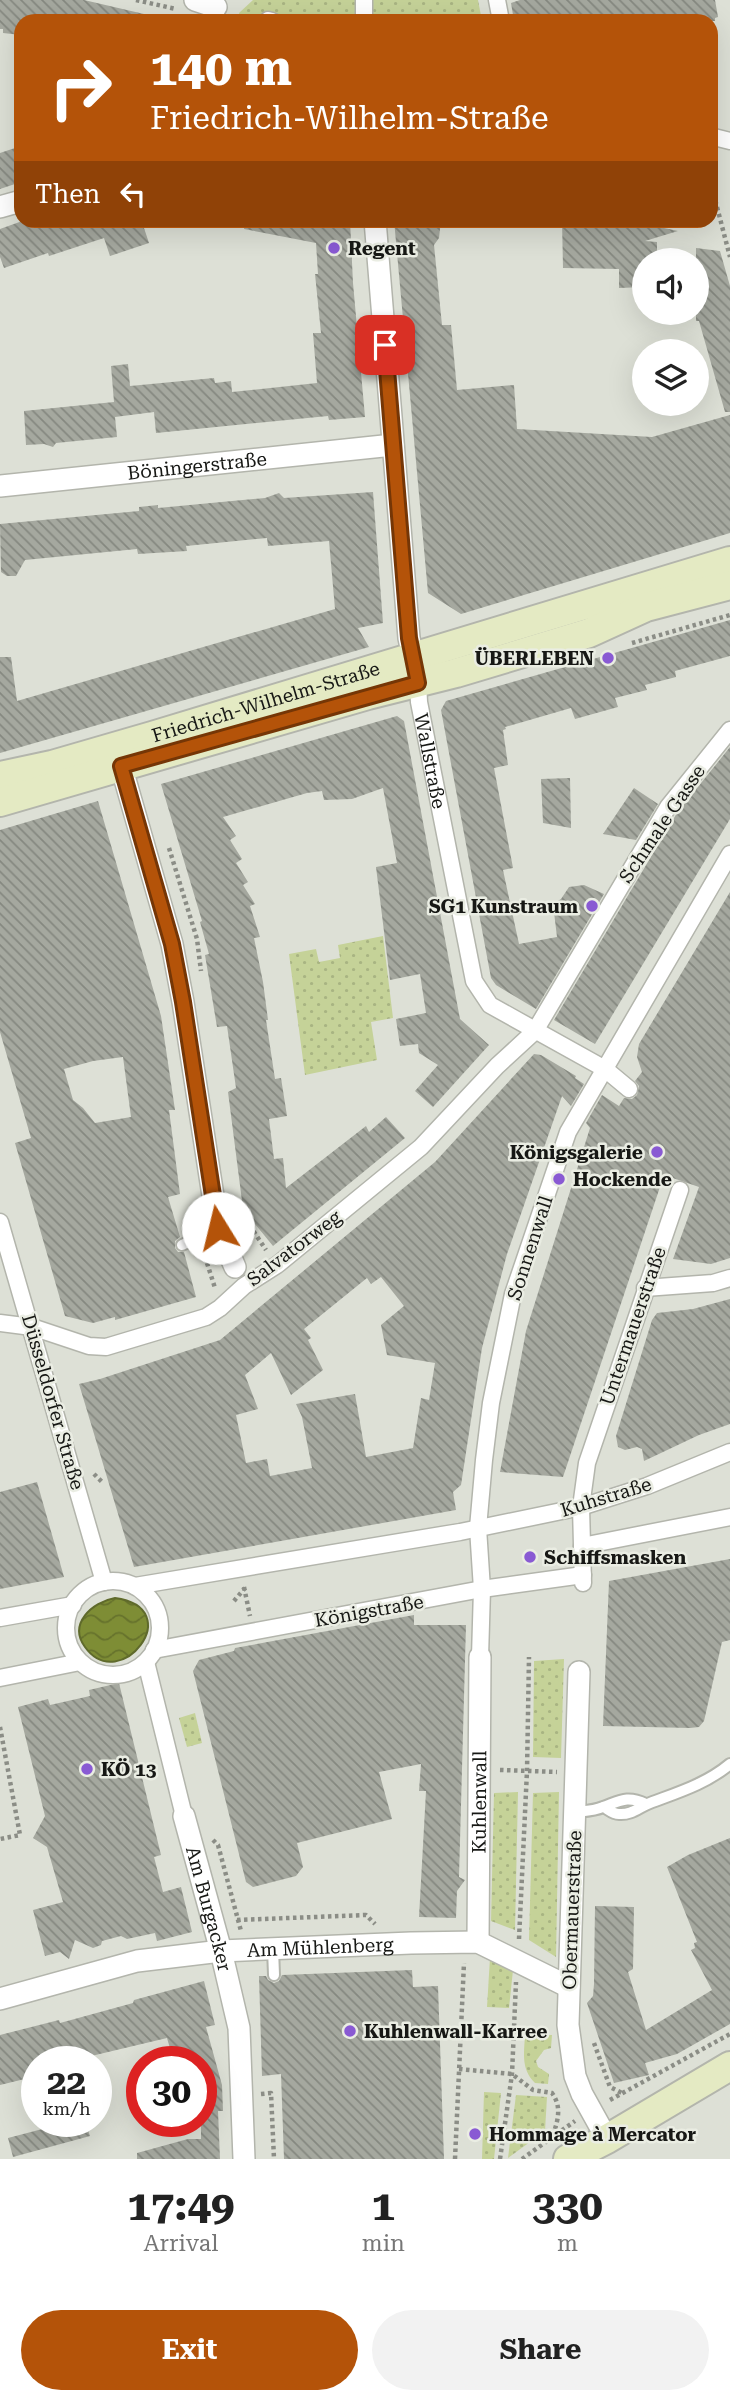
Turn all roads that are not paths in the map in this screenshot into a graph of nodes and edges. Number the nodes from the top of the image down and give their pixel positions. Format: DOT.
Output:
graph roads {
  1 [pos="190,6"];
  2 [pos="220,9"];
  3 [pos="375,228"];
  4 [pos="393,444"];
  5 [pos="0,486"];
  6 [pos="730,561"];
  7 [pos="730,586"];
  8 [pos="416,670"];
  9 [pos="730,730"];
  10 [pos="118,756"];
  11 [pos="0,776"];
  12 [pos="0,802"];
  13 [pos="730,854"];
  14 [pos="535,1031"];
  15 [pos="605,1069"];
  16 [pos="629,1089"];
  17 [pos="680,1190"];
  18 [pos="0,1222"];
  19 [pos="218,1228"];
  20 [pos="182,1245"];
  21 [pos="239,1276"];
  22 [pos="730,1278"];
  23 [pos="645,1288"];
  24 [pos="0,1323"];
  25 [pos="32,1326"];
  26 [pos="730,1452"];
  27 [pos="581,1507"];
  28 [pos="730,1517"];
  29 [pos="478,1528"];
  30 [pos="582,1546"];
  31 [pos="481,1560"];
  32 [pos="104,1582"];
  33 [pos="135,1586"];
  34 [pos="482,1589"];
  35 [pos="73,1605"];
  36 [pos="0,1618"];
  37 [pos="150,1656"];
  38 [pos="480,1657"];
  39 [pos="80,1662"];
  40 [pos="579,1672"];
  41 [pos="0,1678"];
  42 [pos="730,1764"];
  43 [pos="575,1812"];
  44 [pos="184,1816"];
  45 [pos="478,1942"];
  46 [pos="273,1949"];
  47 [pos="221,1951"];
  48 [pos="274,1975"];
  49 [pos="569,1987"];
  50 [pos="0,1999"];
  51 [pos="730,2066"];
  52 [pos="607,2139"];
  53 [pos="561,2148"];
  54 [pos="244,2159"];
  55 [pos="587,2159"];
  1 -- 2 [label="street"];
  3 -- 4 [label="street, Wallstraße"];
  4 -- 5 [label="street, Böningerstraße"];
  4 -- 8 [label="street, Wallstraße"];
  6 -- 8 [label="main road, Friedrich-Wilhelm-Straße"];
  7 -- 8 [label="main road, Friedrich-Wilhelm-Straße"];
  8 -- 10 [label="main road, Friedrich-Wilhelm-Straße"];
  8 -- 14 [label="street, Wallstraße"];
  9 -- 14 [label="street, Schmale Gasse"];
  10 -- 11 [label="main road, Friedrich-Wilhelm-Straße"];
  10 -- 12 [label="main road, Friedrich-Wilhelm-Straße"];
  10 -- 19 [label="street"];
  13 -- 15 [label="street, Sonnenwall"];
  14 -- 15 [label="street, Wallstraße"];
  14 -- 21 [label="street, Salvatorweg"];
  15 -- 16 [label="street, Wallstraße"];
  15 -- 29 [label="street, Sonnenwall"];
  17 -- 23 [label="street, Untermauerstraße"];
  18 -- 25 [label="street, Düsseldorfer Straße"];
  19 -- 20 [label="lane"];
  19 -- 21 [label="street"];
  21 -- 25 [label="street, Salvatorweg"];
  22 -- 23 [label="street"];
  23 -- 27 [label="street, Untermauerstraße"];
  24 -- 25 [label="street, Salvatorweg"];
  25 -- 32 [label="street, Düsseldorfer Straße"];
  26 -- 27 [label="street, Kuhstraße"];
  27 -- 29 [label="street, Kuhstraße"];
  27 -- 30 [label="street"];
  28 -- 30 [label="street, Kuhstraße"];
  29 -- 31 [label="street, Sonnenwall"];
  29 -- 33 [label="street"];
  30 -- 34 [label="street, Königstraße"];
  31 -- 34 [label="street, Kuhlenwall"];
  32 -- 33 [label="street"];
  32 -- 35 [label="street"];
  33 -- 37 [label="street"];
  34 -- 37 [label="street, Königstraße"];
  34 -- 38 [label="street, Kuhlenwall"];
  35 -- 36 [label="street"];
  35 -- 39 [label="street"];
  37 -- 39 [label="street, Königstraße"];
  37 -- 44 [label="street, Am Burgacker"];
  38 -- 45 [label="street, Kuhlenwall"];
  39 -- 41 [label="street"];
  40 -- 43 [label="street, Obermauerstraße"];
  42 -- 43 [label="lane"];
  43 -- 49 [label="street, Obermauerstraße"];
  44 -- 47 [label="street, Am Burgacker"];
  45 -- 46 [label="street, Am Mühlenberg"];
  45 -- 49 [label="street"];
  46 -- 47 [label="street, Am Mühlenberg"];
  46 -- 48 [label="lane"];
  47 -- 50 [label="street, Am Mühlenberg"];
  47 -- 54 [label="street, Am Burgacker"];
  49 -- 52 [label="street, Obermauerstraße"];
  51 -- 52 [label="main road"];
  52 -- 53 [label="main road"];
  52 -- 55 [label="main road"];
}
